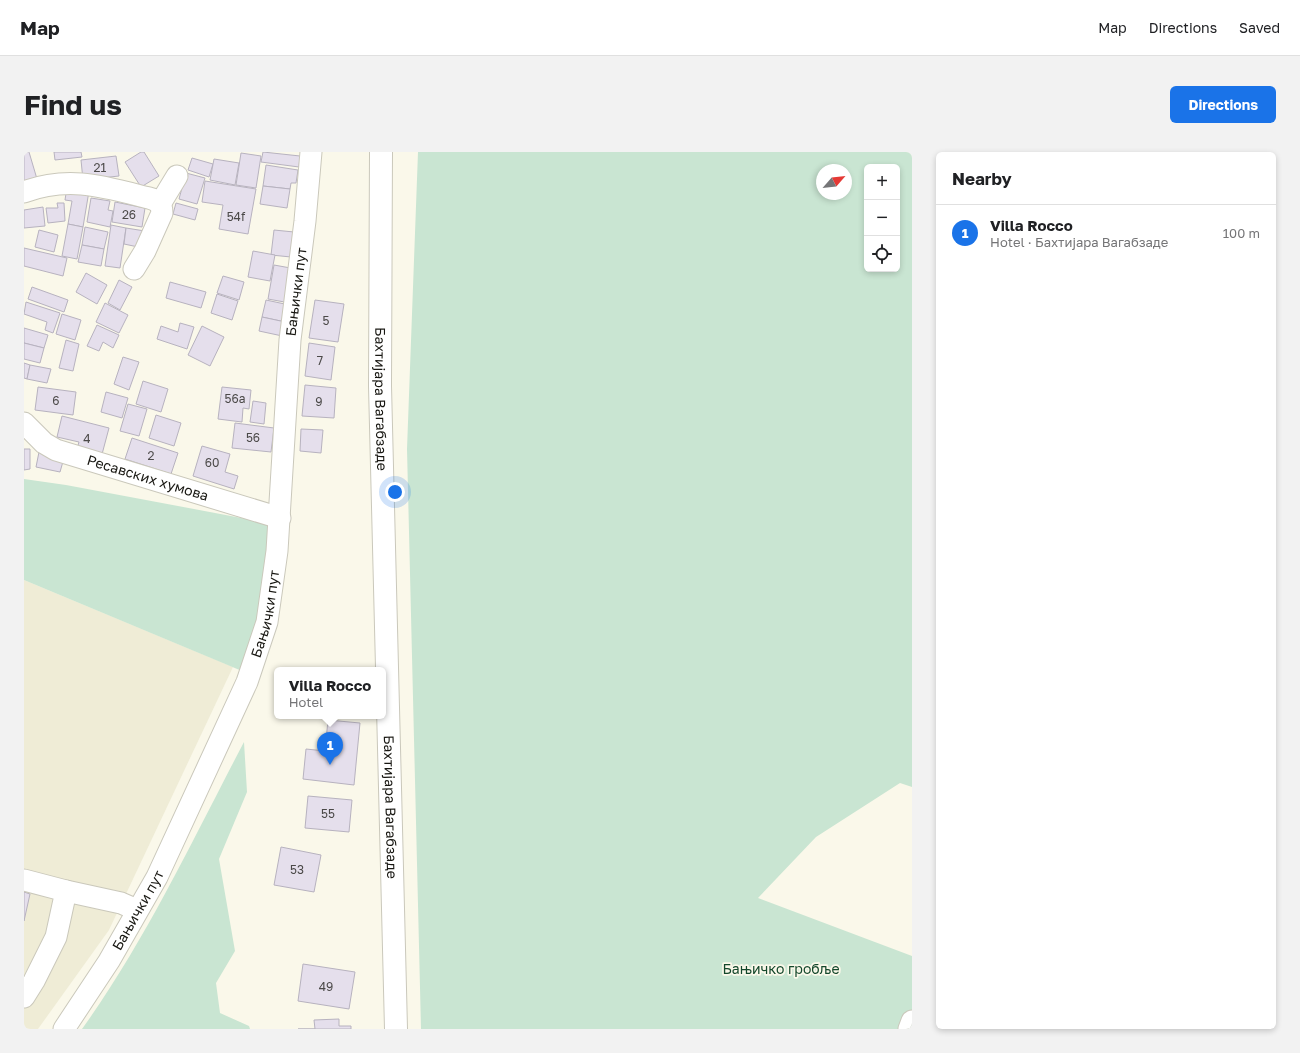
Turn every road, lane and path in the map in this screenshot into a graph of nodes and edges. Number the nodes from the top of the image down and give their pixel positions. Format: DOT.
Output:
graph roads {
  1 [pos="311,152"];
  2 [pos="381,152"];
  3 [pos="177,176"];
  4 [pos="24,192"];
  5 [pos="160,204"];
  6 [pos="134,269"];
  7 [pos="24,423"];
  8 [pos="280,518"];
  9 [pos="24,880"];
  10 [pos="66,891"];
  11 [pos="137,910"];
  12 [pos="24,997"];
  13 [pos="912,1021"];
  14 [pos="64,1029"];
  15 [pos="396,1029"];
  16 [pos="909,1029"];
  1 -- 8 [label="street, Бањички пут"];
  2 -- 15 [label="main road, Бахтијара Вагабзаде"];
  3 -- 5 [label="street"];
  4 -- 5 [label="street"];
  5 -- 6 [label="street"];
  7 -- 8 [label="street, Ресавских хумова"];
  8 -- 11 [label="street, Бањички пут"];
  9 -- 10 [label="street"];
  10 -- 11 [label="street"];
  10 -- 12 [label="street"];
  11 -- 14 [label="street, Бањички пут"];
  13 -- 16 [label="street"];
}
